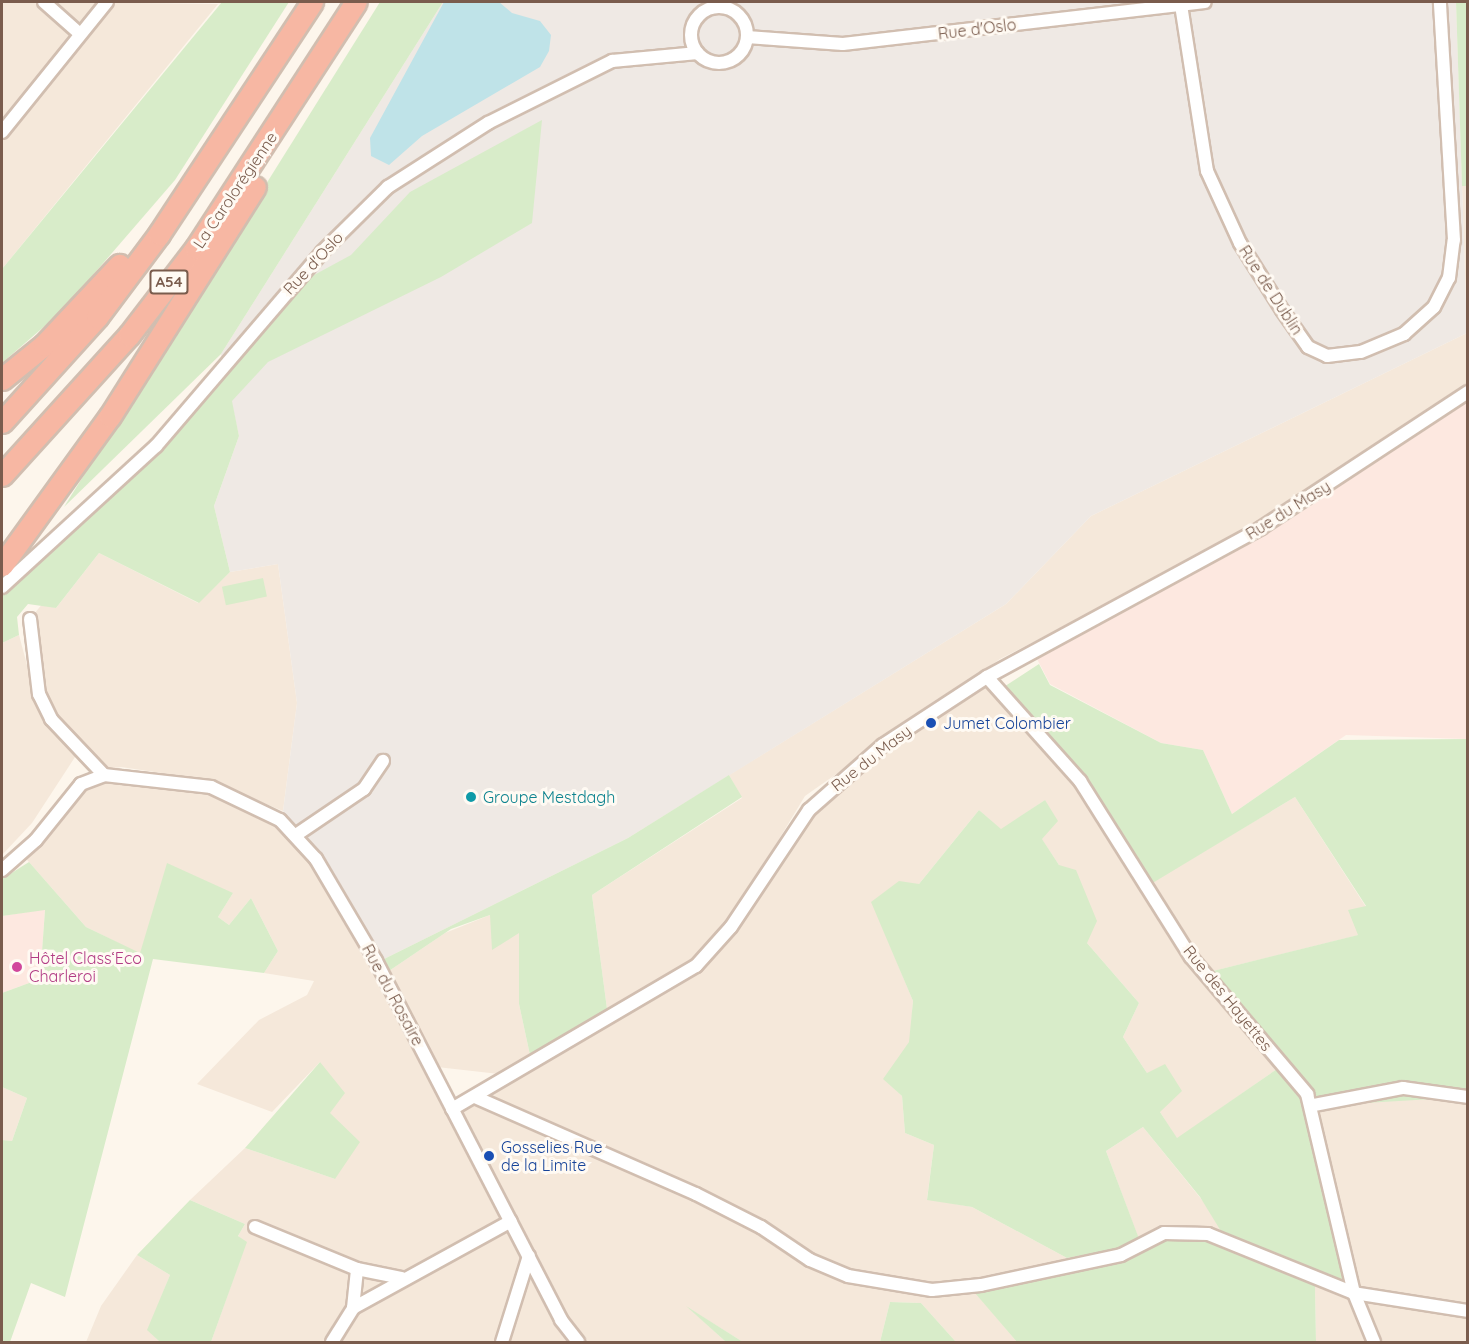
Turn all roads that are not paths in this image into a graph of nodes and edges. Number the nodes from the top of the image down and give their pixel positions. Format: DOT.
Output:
graph roads {
  1 [pos="44,2"];
  2 [pos="107,2"];
  3 [pos="312,2"];
  4 [pos="356,2"];
  5 [pos="1205,2"];
  6 [pos="1440,2"];
  7 [pos="720,5"];
  8 [pos="1181,5"];
  9 [pos="80,34"];
  10 [pos="747,37"];
  11 [pos="698,53"];
  12 [pos="314,72"];
  13 [pos="2,132"];
  14 [pos="159,234"];
  15 [pos="2,379"];
  16 [pos="1467,392"];
  17 [pos="2,422"];
  18 [pos="2,475"];
  19 [pos="2,565"];
  20 [pos="2,587"];
  21 [pos="30,619"];
  22 [pos="987,677"];
  23 [pos="383,762"];
  24 [pos="104,774"];
  25 [pos="296,835"];
  26 [pos="2,870"];
  27 [pos="475,1097"];
  28 [pos="1467,1097"];
  29 [pos="1314,1105"];
  30 [pos="452,1108"];
  31 [pos="511,1221"];
  32 [pos="255,1227"];
  33 [pos="529,1256"];
  34 [pos="357,1269"];
  35 [pos="402,1278"];
  36 [pos="1354,1293"];
  37 [pos="353,1308"];
  38 [pos="1467,1311"];
  39 [pos="332,1342"];
  40 [pos="502,1342"];
  41 [pos="578,1342"];
  42 [pos="1374,1342"];
  1 -- 9 [label="street"];
  2 -- 9 [label="street"];
  3 -- 14 [label="highway, A54"];
  4 -- 12 [label="highway, La Carolorégienne / A54"];
  5 -- 8 [label="street, Rue d'Oslo"];
  6 -- 8 [label="street, Rue de Dublin"];
  7 -- 10 [label="street"];
  7 -- 11 [label="street"];
  8 -- 10 [label="street, Rue d'Oslo"];
  9 -- 13 [label="street"];
  10 -- 11 [label="street"];
  11 -- 20 [label="street, Rue d'Oslo"];
  12 -- 18 [label="highway, La Carolorégienne / A54"];
  12 -- 19 [label="highway"];
  14 -- 15 [label="highway"];
  14 -- 17 [label="highway, A54"];
  16 -- 22 [label="street, Rue du Masy"];
  21 -- 24 [label="street"];
  22 -- 27 [label="street, Rue du Masy"];
  22 -- 29 [label="street, Rue des Hayettes"];
  23 -- 25 [label="street"];
  24 -- 25 [label="street, Rue du Rosaire"];
  24 -- 26 [label="street"];
  25 -- 30 [label="street, Rue du Rosaire"];
  27 -- 30 [label="street, Rue du Masy"];
  27 -- 36 [label="street"];
  28 -- 29 [label="street"];
  29 -- 36 [label="street"];
  30 -- 31 [label="street, Rue du Rosaire"];
  31 -- 33 [label="street, Rue du Rosaire"];
  31 -- 35 [label="street"];
  32 -- 34 [label="street"];
  33 -- 40 [label="street"];
  33 -- 41 [label="street, Rue du Rosaire"];
  34 -- 35 [label="street"];
  34 -- 37 [label="street"];
  35 -- 37 [label="street"];
  36 -- 38 [label="street"];
  36 -- 42 [label="street"];
  37 -- 39 [label="street"];
}
